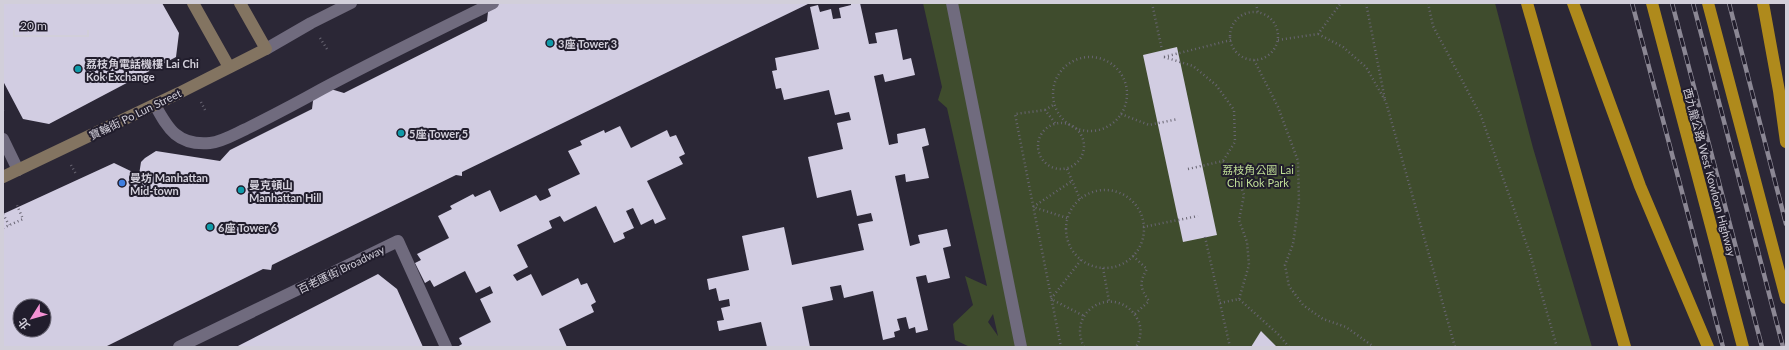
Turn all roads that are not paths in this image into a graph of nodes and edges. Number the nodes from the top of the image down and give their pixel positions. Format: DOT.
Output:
graph roads {
  1 [pos="194,3"];
  2 [pos="240,3"];
  3 [pos="351,3"];
  4 [pos="493,3"];
  5 [pos="952,3"];
  6 [pos="1527,3"];
  7 [pos="1573,3"];
  8 [pos="1652,3"];
  9 [pos="1708,3"];
  10 [pos="1763,3"];
  11 [pos="266,49"];
  12 [pos="229,67"];
  13 [pos="155,105"];
  14 [pos="3,139"];
  15 [pos="1786,142"];
  16 [pos="18,170"];
  17 [pos="3,177"];
  18 [pos="1786,298"];
  19 [pos="179,347"];
  20 [pos="446,347"];
  21 [pos="1021,347"];
  22 [pos="1625,347"];
  23 [pos="1708,347"];
  24 [pos="1743,347"];
  1 -- 12 [label="street"];
  2 -- 11 [label="street"];
  3 -- 11 [label="street, 寶輪街 Po Lun Street"];
  4 -- 13 [label="street"];
  5 -- 21 [label="street"];
  6 -- 22 [label="highway"];
  7 -- 23 [label="highway"];
  8 -- 24 [label="highway, 西九龍公路 West Kowloon Highway"];
  9 -- 18 [label="highway"];
  10 -- 15 [label="highway"];
  11 -- 12 [label="street, 寶輪街 Po Lun Street"];
  12 -- 13 [label="street, 寶輪街 Po Lun Street"];
  13 -- 16 [label="street, 寶輪街 Po Lun Street"];
  14 -- 16 [label="street"];
  16 -- 17 [label="street, 寶輪街 Po Lun Street"];
  19 -- 20 [label="street, 百老匯街 Broadway"];
}
